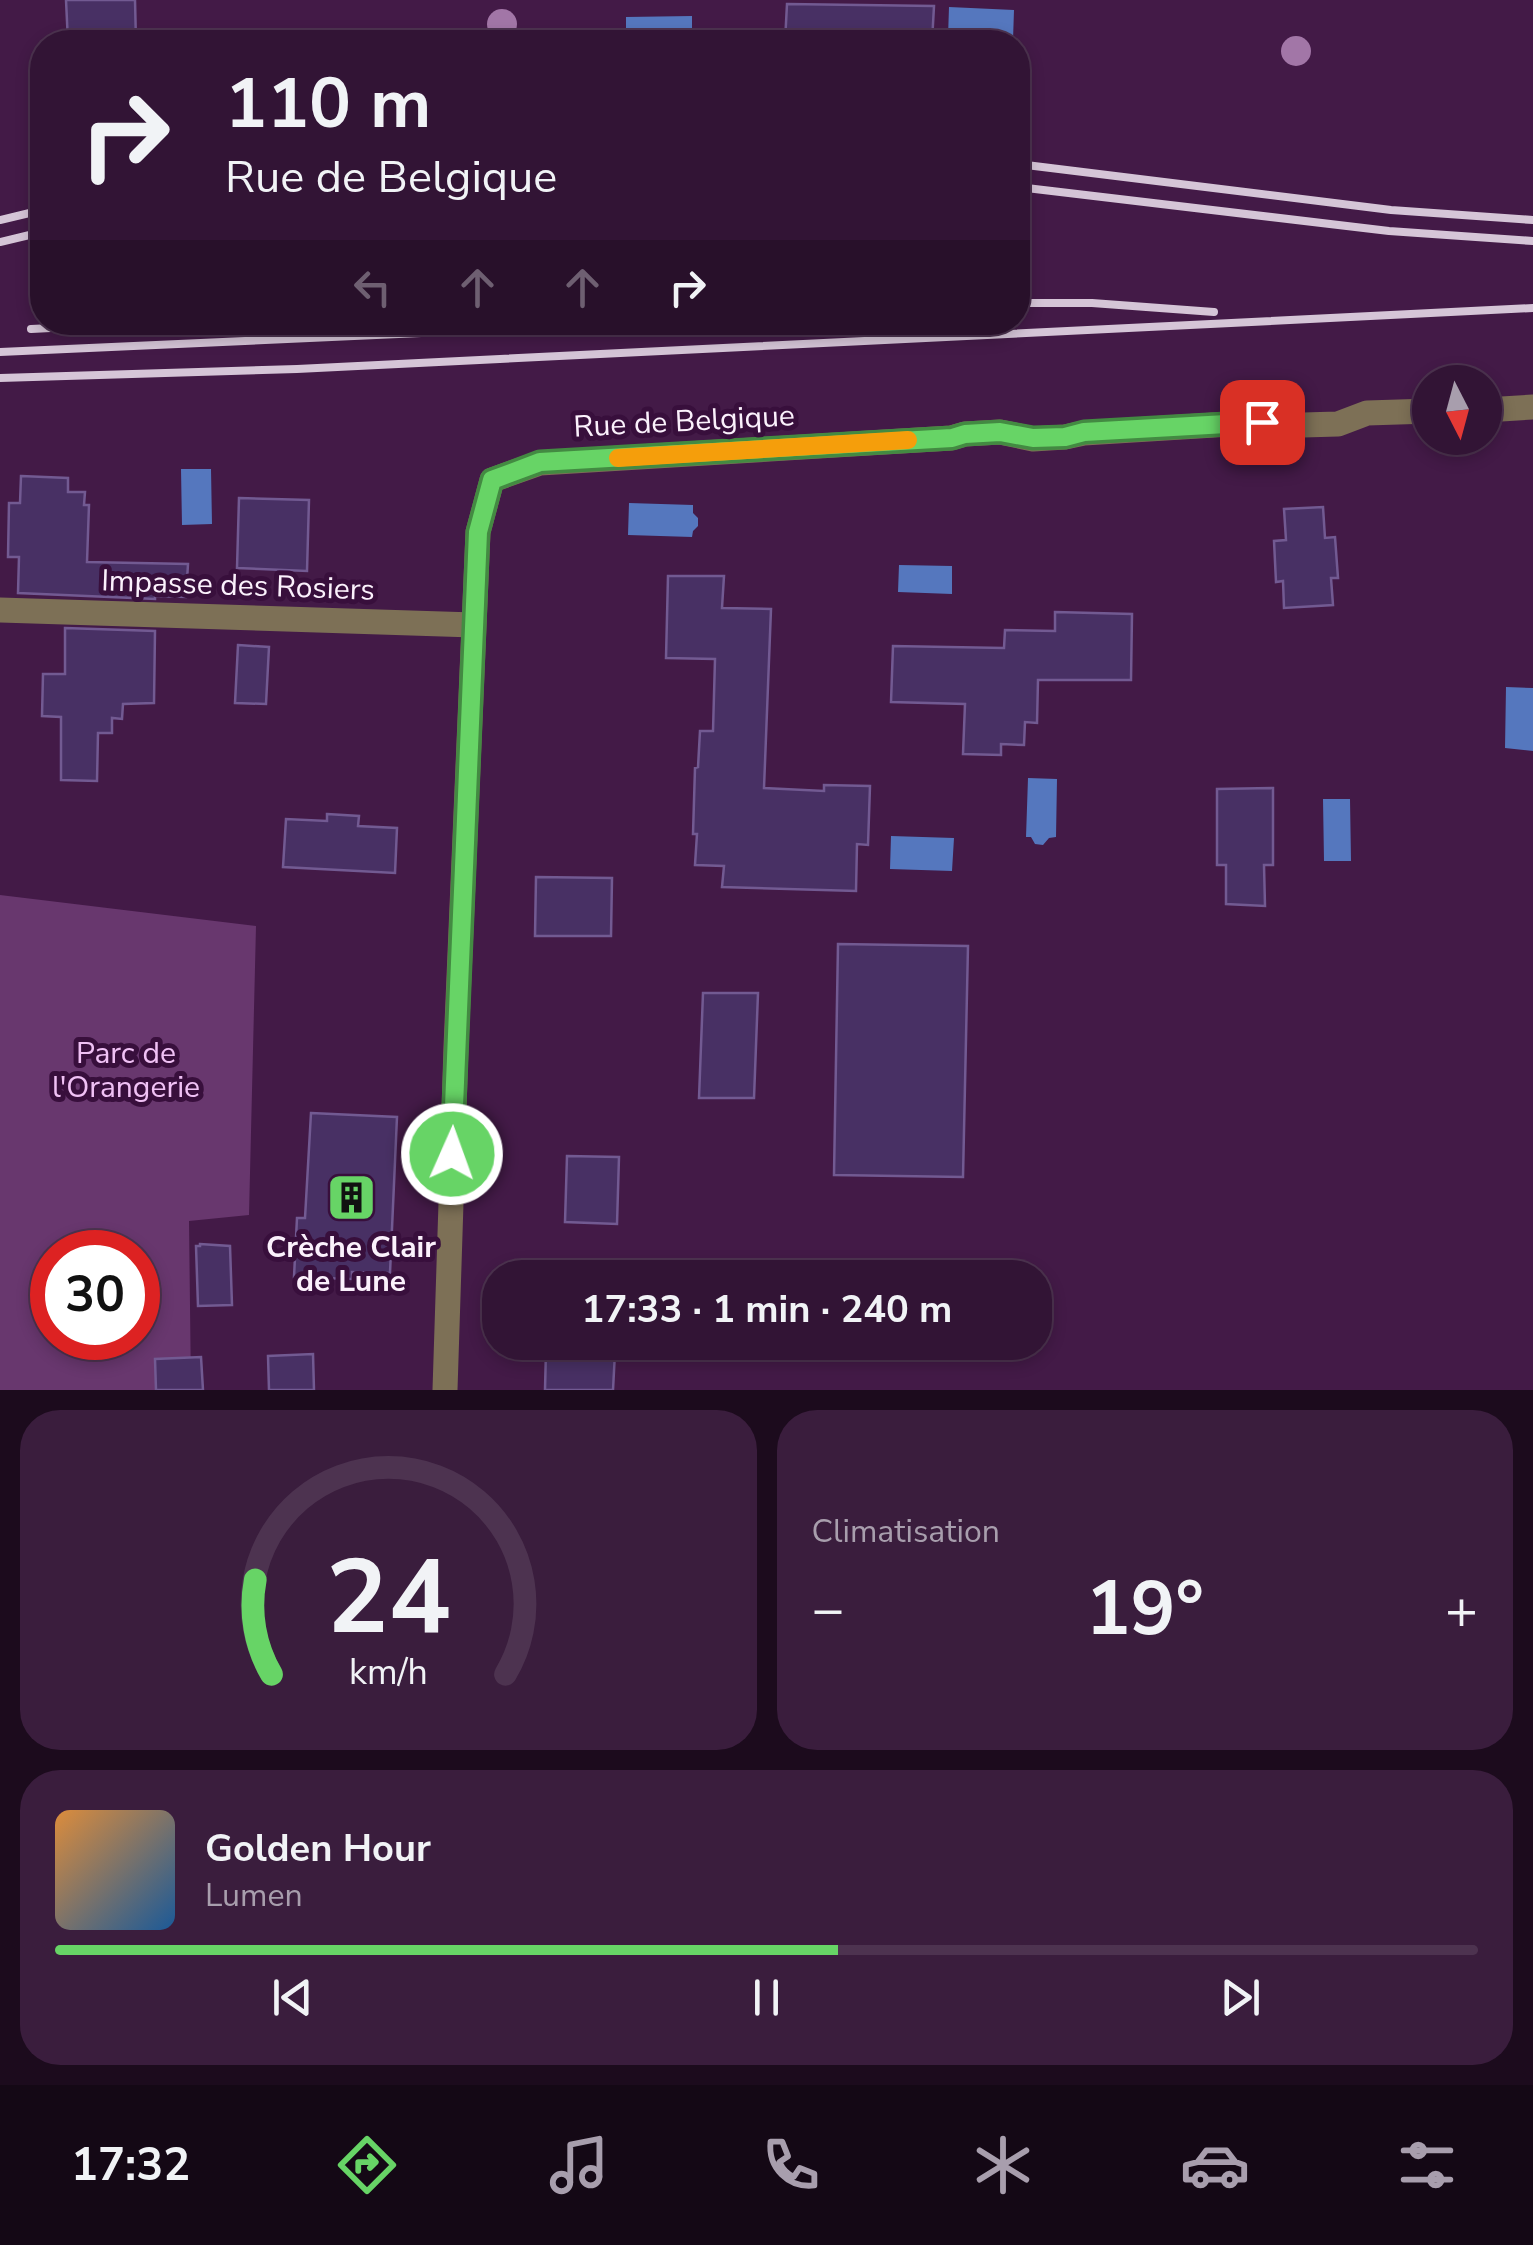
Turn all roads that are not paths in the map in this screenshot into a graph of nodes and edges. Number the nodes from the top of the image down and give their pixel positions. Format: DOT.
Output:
graph roads {
  1 [pos="1533,407"];
  2 [pos="1502,409"];
  3 [pos="1412,412"];
  4 [pos="0,610"];
  5 [pos="474,625"];
  6 [pos="445,1390"];
  1 -- 2 [label="street"];
  3 -- 5 [label="street, Rue de Belgique"];
  4 -- 5 [label="street, Impasse des Rosiers"];
  5 -- 6 [label="street, Rue de Belgique"];
}
